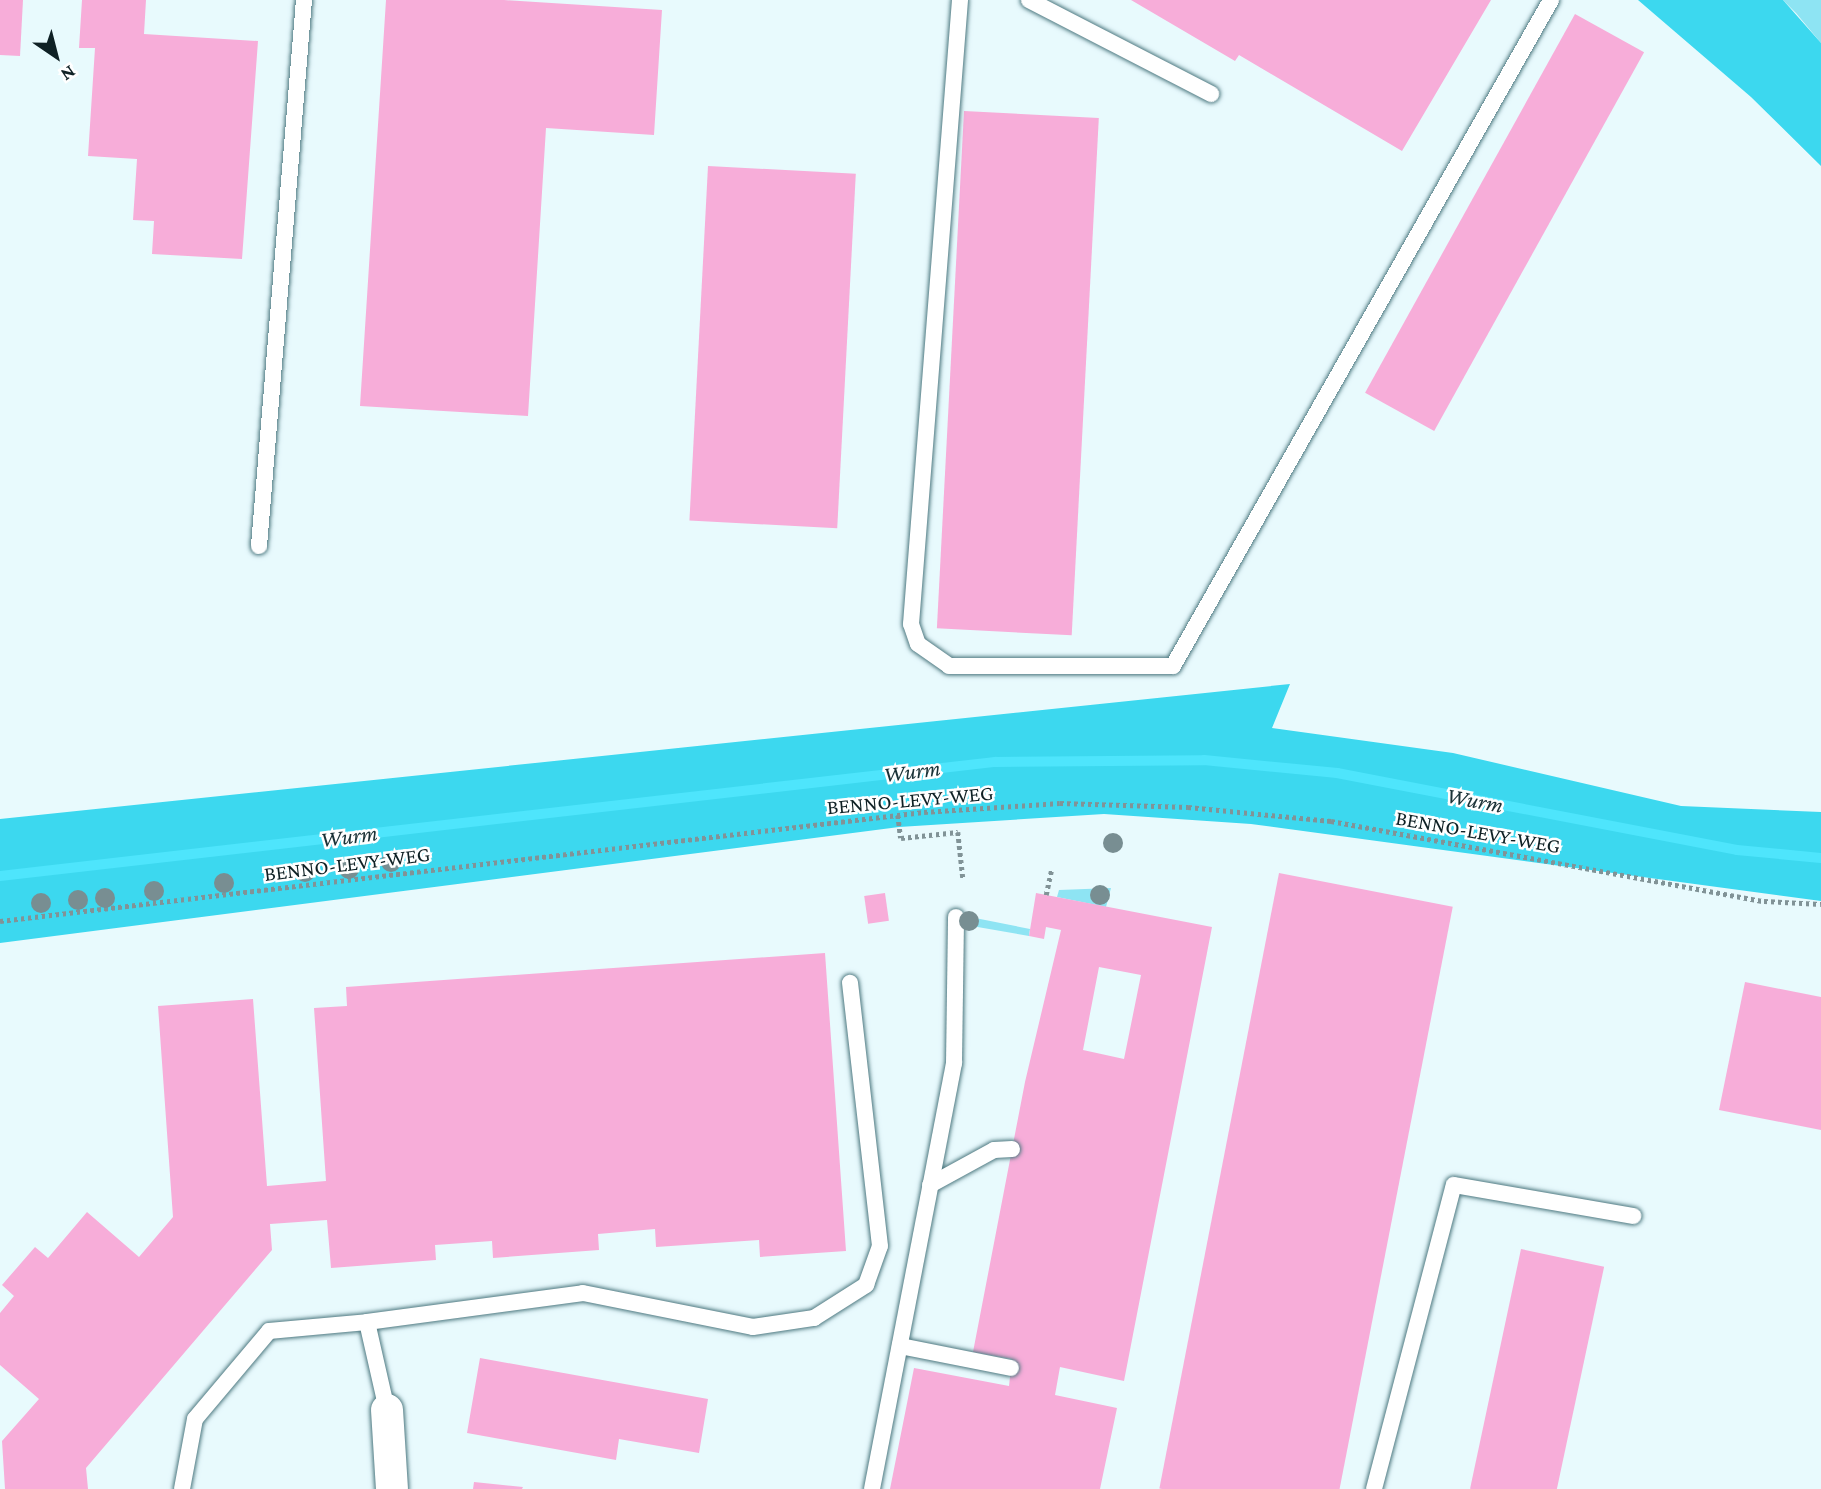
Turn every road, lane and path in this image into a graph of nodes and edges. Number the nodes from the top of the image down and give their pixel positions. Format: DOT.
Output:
graph roads {
  1 [pos="303,0"];
  2 [pos="960,0"];
  3 [pos="1029,0"];
  4 [pos="1551,0"];
  5 [pos="1211,94"];
  6 [pos="259,546"];
  7 [pos="898,815"];
  8 [pos="1051,871"];
  9 [pos="963,878"];
  10 [pos="1046,895"];
  11 [pos="1821,904"];
  12 [pos="956,917"];
  13 [pos="0,921"];
  14 [pos="850,983"];
  15 [pos="1012,1149"];
  16 [pos="930,1185"];
  17 [pos="1633,1216"];
  18 [pos="368,1322"];
  19 [pos="900,1346"];
  20 [pos="1011,1368"];
  21 [pos="387,1410"];
  22 [pos="182,1489"];
  23 [pos="392,1489"];
  24 [pos="872,1489"];
  25 [pos="1374,1489"];
  1 -- 6 [label="lane"];
  2 -- 4 [label="lane"];
  3 -- 5 [label="lane"];
  7 -- 9 [label="path"];
  7 -- 11 [label="path, BENNO-LEVY-WEG"];
  7 -- 13 [label="path, BENNO-LEVY-WEG"];
  8 -- 10 [label="path"];
  12 -- 16 [label="lane"];
  14 -- 18 [label="lane"];
  15 -- 16 [label="lane"];
  16 -- 19 [label="lane"];
  17 -- 25 [label="lane"];
  18 -- 21 [label="lane"];
  18 -- 22 [label="lane"];
  19 -- 20 [label="lane"];
  19 -- 24 [label="lane"];
  21 -- 23 [label="street"];
}
